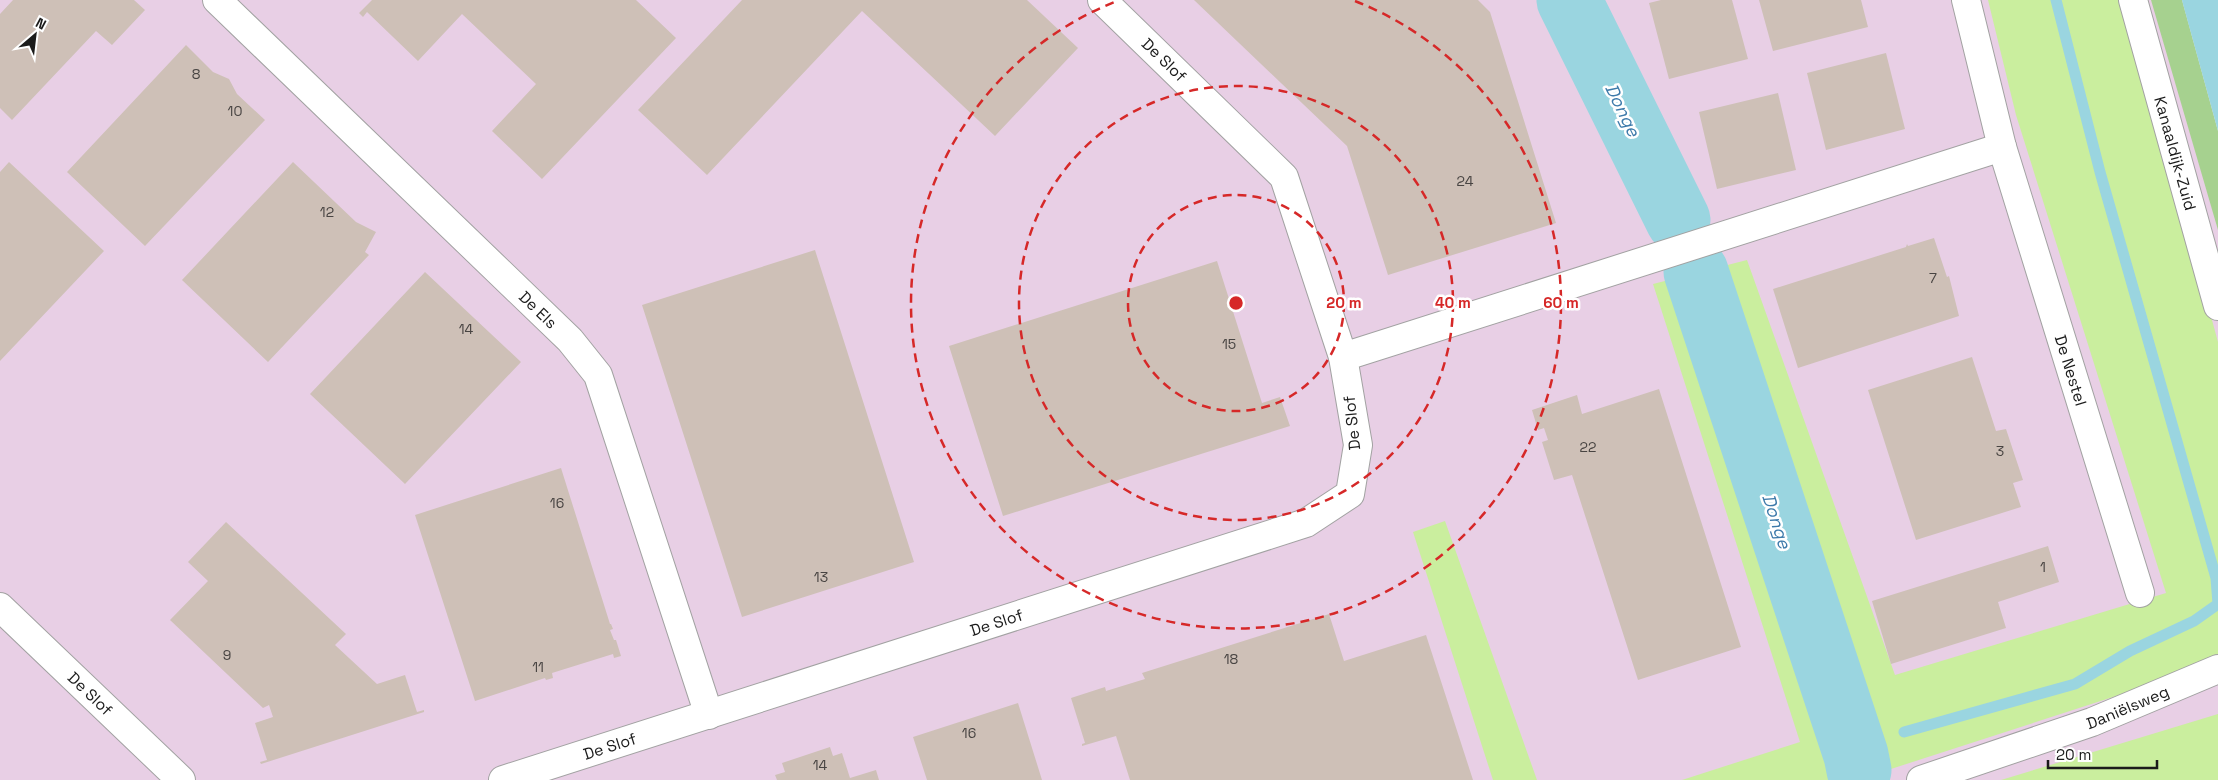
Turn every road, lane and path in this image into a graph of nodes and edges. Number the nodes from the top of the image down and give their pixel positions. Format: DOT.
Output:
graph roads {
  1 [pos="218,0"];
  2 [pos="1102,0"];
  3 [pos="1966,0"];
  4 [pos="2133,0"];
  5 [pos="2002,147"];
  6 [pos="2218,306"];
  7 [pos="1343,357"];
  8 [pos="2140,593"];
  9 [pos="0,607"];
  10 [pos="2218,669"];
  11 [pos="709,715"];
  12 [pos="181,780"];
  13 [pos="503,780"];
  14 [pos="1921,780"];
  1 -- 11 [label="street, De Els"];
  2 -- 7 [label="street, De Slof"];
  3 -- 5 [label="street, De Nestel"];
  4 -- 6 [label="street, Kanaaldijk-Zuid"];
  5 -- 7 [label="street"];
  5 -- 8 [label="street, De Nestel"];
  7 -- 11 [label="street, De Slof"];
  9 -- 12 [label="street, De Slof"];
  10 -- 14 [label="street, Daniëlsweg"];
  11 -- 13 [label="street, De Slof"];
}
